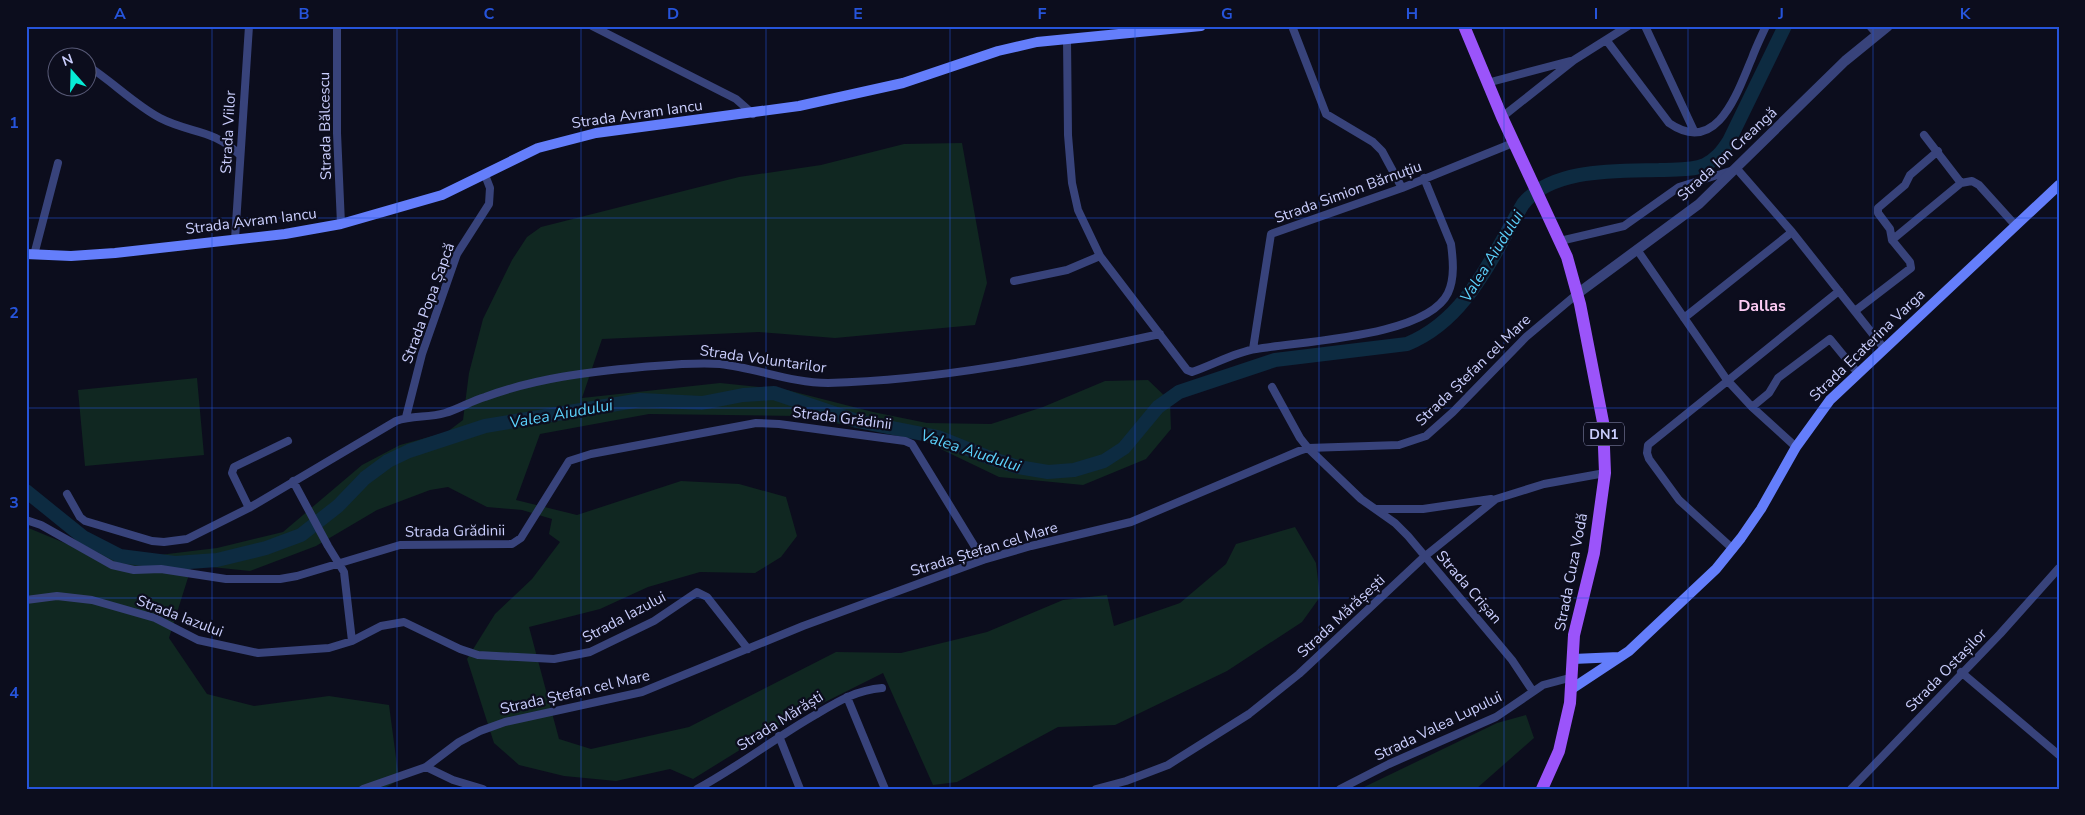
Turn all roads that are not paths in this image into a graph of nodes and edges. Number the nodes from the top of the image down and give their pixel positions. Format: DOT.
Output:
graph roads {
  1 [pos="249,26"];
  2 [pos="337,26"];
  3 [pos="592,26"];
  4 [pos="1201,26"];
  5 [pos="1292,26"];
  6 [pos="1464,26"];
  7 [pos="1628,26"];
  8 [pos="1645,26"];
  9 [pos="1766,26"];
  10 [pos="1888,26"];
  11 [pos="1873,30"];
  12 [pos="1067,39"];
  13 [pos="1606,41"];
  14 [pos="1574,60"];
  15 [pos="98,72"];
  16 [pos="1487,83"];
  17 [pos="753,114"];
  18 [pos="1502,117"];
  19 [pos="1694,131"];
  20 [pos="1924,135"];
  21 [pos="1514,143"];
  22 [pos="1938,151"];
  23 [pos="240,155"];
  24 [pos="58,163"];
  25 [pos="1737,168"];
  26 [pos="485,175"];
  27 [pos="1424,178"];
  28 [pos="1961,183"];
  29 [pos="2059,185"];
  30 [pos="1402,188"];
  31 [pos="341,224"];
  32 [pos="2016,226"];
  33 [pos="1792,232"];
  34 [pos="235,240"];
  35 [pos="1892,240"];
  36 [pos="1560,241"];
  37 [pos="1638,251"];
  38 [pos="30,255"];
  39 [pos="1100,256"];
  40 [pos="1014,281"];
  41 [pos="1839,290"];
  42 [pos="1577,294"];
  43 [pos="1855,311"];
  44 [pos="1684,318"];
  45 [pos="1160,334"];
  46 [pos="1883,347"];
  47 [pos="1254,349"];
  48 [pos="1857,372"];
  49 [pos="1727,380"];
  50 [pos="1272,387"];
  51 [pos="1752,407"];
  52 [pos="406,417"];
  53 [pos="288,441"];
  54 [pos="1796,447"];
  55 [pos="1308,448"];
  56 [pos="1605,473"];
  57 [pos="293,481"];
  58 [pos="67,494"];
  59 [pos="1496,498"];
  60 [pos="249,508"];
  61 [pos="1376,510"];
  62 [pos="26,520"];
  63 [pos="1733,549"];
  64 [pos="1424,557"];
  65 [pos="984,560"];
  66 [pos="339,563"];
  67 [pos="2059,568"];
  68 [pos="26,600"];
  69 [pos="352,641"];
  70 [pos="748,649"];
  71 [pos="1620,657"];
  72 [pos="1574,659"];
  73 [pos="1962,672"];
  74 [pos="1573,683"];
  75 [pos="882,688"];
  76 [pos="1532,690"];
  77 [pos="847,697"];
  78 [pos="779,736"];
  79 [pos="2059,755"];
  80 [pos="426,767"];
  81 [pos="1126,781"];
  82 [pos="711,785"];
  83 [pos="363,789"];
  84 [pos="484,789"];
  85 [pos="697,789"];
  86 [pos="800,789"];
  87 [pos="885,789"];
  88 [pos="1096,789"];
  89 [pos="1132,789"];
  90 [pos="1340,789"];
  91 [pos="1542,789"];
  92 [pos="1851,789"];
  1 -- 23 [label="street, Strada Viilor"];
  2 -- 31 [label="street, Strada Bălcescu"];
  3 -- 17 [label="street"];
  4 -- 12 [label="main road, Strada Avram Iancu"];
  5 -- 30 [label="street"];
  6 -- 16 [label="main road, DN1"];
  7 -- 13 [label="street"];
  8 -- 19 [label="street"];
  9 -- 19 [label="street"];
  10 -- 11 [label="street, Strada Ion Creangă"];
  11 -- 25 [label="street, Strada Ion Creangă"];
  12 -- 17 [label="main road, Strada Avram Iancu"];
  12 -- 39 [label="street"];
  13 -- 14 [label="street"];
  13 -- 19 [label="street"];
  14 -- 16 [label="street"];
  14 -- 18 [label="street"];
  15 -- 23 [label="street"];
  16 -- 18 [label="main road, DN1"];
  17 -- 26 [label="main road, Strada Avram Iancu"];
  18 -- 21 [label="main road, DN1"];
  20 -- 22 [label="street"];
  21 -- 27 [label="street, Strada Simion Bărnuțiu"];
  21 -- 36 [label="main road, Strada Cuza Vodă / DN1"];
  22 -- 28 [label="street"];
  22 -- 35 [label="street"];
  23 -- 34 [label="street, Strada Viilor"];
  24 -- 38 [label="street"];
  25 -- 33 [label="street"];
  25 -- 36 [label="street"];
  25 -- 37 [label="street, Strada Ion Creangă"];
  26 -- 31 [label="main road, Strada Avram Iancu"];
  26 -- 52 [label="street, Strada Popa Șapcă"];
  27 -- 30 [label="street, Strada Simion Bărnuțiu"];
  27 -- 47 [label="street"];
  28 -- 32 [label="street"];
  28 -- 35 [label="street"];
  29 -- 32 [label="main road, Strada Ecaterina Varga"];
  30 -- 47 [label="street, Strada Simion Bărnuțiu"];
  31 -- 34 [label="main road, Strada Avram Iancu"];
  32 -- 46 [label="main road, Strada Ecaterina Varga"];
  33 -- 41 [label="street"];
  33 -- 44 [label="street"];
  34 -- 38 [label="main road, Strada Avram Iancu"];
  35 -- 43 [label="street"];
  36 -- 42 [label="main road, Strada Cuza Vodă / DN1"];
  37 -- 42 [label="street, Strada Ion Creangă"];
  37 -- 44 [label="street"];
  39 -- 40 [label="street"];
  39 -- 45 [label="street"];
  41 -- 43 [label="street"];
  41 -- 49 [label="street"];
  42 -- 55 [label="street, Strada Ștefan cel Mare"];
  42 -- 56 [label="main road, Strada Cuza Vodă / DN1"];
  43 -- 46 [label="street"];
  44 -- 49 [label="street"];
  45 -- 47 [label="street"];
  45 -- 52 [label="street, Strada Voluntarilor"];
  46 -- 48 [label="main road, Strada Ecaterina Varga"];
  48 -- 51 [label="street"];
  48 -- 54 [label="main road, Strada Ecaterina Varga"];
  49 -- 51 [label="street"];
  49 -- 63 [label="street"];
  50 -- 55 [label="street, Strada Crișan"];
  51 -- 54 [label="street"];
  52 -- 57 [label="street, Strada Voluntarilor"];
  53 -- 60 [label="street"];
  54 -- 63 [label="main road, Strada Ecaterina Varga"];
  55 -- 61 [label="street, Strada Crișan"];
  55 -- 65 [label="street, Strada Ștefan cel Mare"];
  56 -- 59 [label="street, Strada Mărășești"];
  56 -- 72 [label="main road, Strada Cuza Vodă / DN1"];
  57 -- 60 [label="street, Strada Voluntarilor"];
  57 -- 66 [label="street"];
  58 -- 60 [label="street, Strada Voluntarilor"];
  59 -- 61 [label="street"];
  59 -- 64 [label="street, Strada Mărășești"];
  61 -- 64 [label="street, Strada Crișan"];
  62 -- 66 [label="street, Strada Grădinii"];
  63 -- 71 [label="main road, Strada Ecaterina Varga"];
  64 -- 76 [label="street, Strada Crișan"];
  64 -- 81 [label="street, Strada Mărășești"];
  65 -- 66 [label="street, Strada Grădinii"];
  65 -- 70 [label="street, Strada Ștefan cel Mare"];
  66 -- 69 [label="street"];
  67 -- 73 [label="street, Strada Ostașilor"];
  68 -- 69 [label="street, Strada Iazului"];
  69 -- 70 [label="street, Strada Iazului"];
  70 -- 80 [label="street, Strada Ștefan cel Mare"];
  71 -- 72 [label="main road"];
  71 -- 74 [label="main road, Strada Ecaterina Varga"];
  72 -- 74 [label="main road, Strada Cuza Vodă / DN1"];
  73 -- 79 [label="street"];
  73 -- 92 [label="street, Strada Ostașilor"];
  74 -- 76 [label="street, Strada Valea Lupului"];
  74 -- 91 [label="main road, Strada Cuza Vodă / DN1"];
  75 -- 77 [label="street, Strada Mărăști"];
  76 -- 90 [label="street, Strada Valea Lupului"];
  77 -- 78 [label="street, Strada Mărăști"];
  77 -- 87 [label="street"];
  78 -- 82 [label="street, Strada Mărăști"];
  78 -- 86 [label="street"];
  80 -- 83 [label="street, Strada Ștefan cel Mare"];
  80 -- 84 [label="street"];
  81 -- 88 [label="street, Strada Mărășești"];
  81 -- 89 [label="street"];
  82 -- 85 [label="street, Strada Mărăști"];
}
